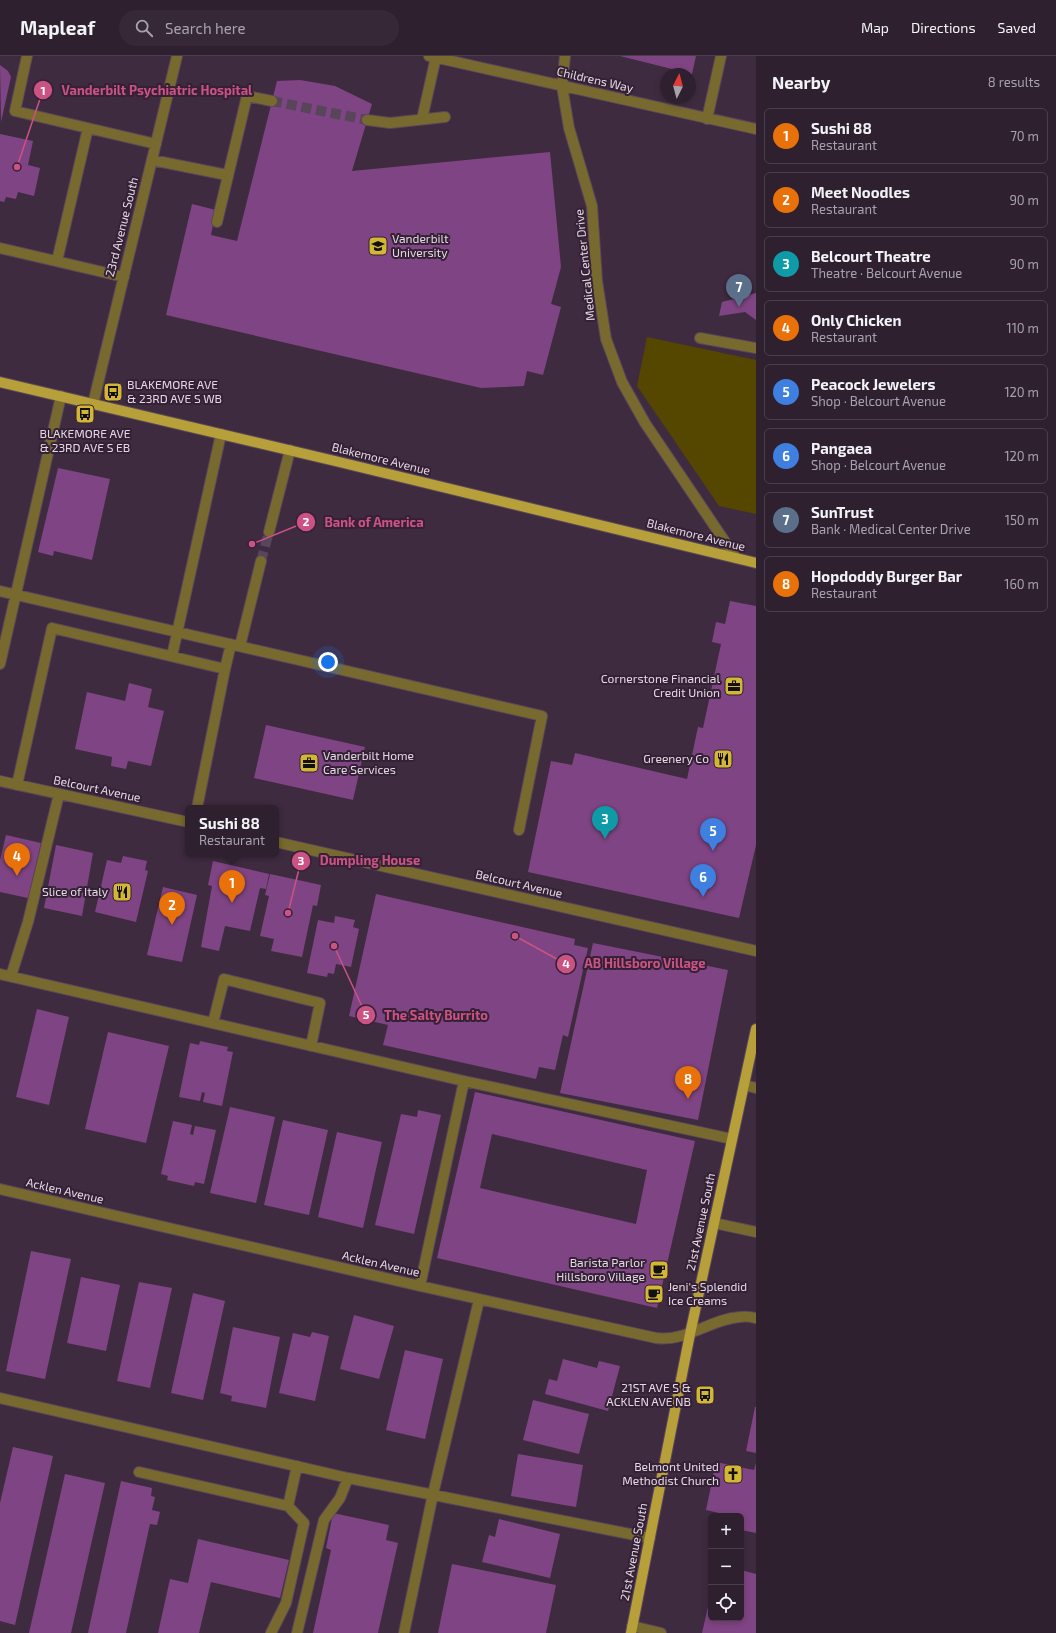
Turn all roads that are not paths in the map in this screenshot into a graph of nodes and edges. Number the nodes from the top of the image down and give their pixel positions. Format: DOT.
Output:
graph roads {
  1 [pos="27,56"];
  2 [pos="178,56"];
  3 [pos="565,56"];
  4 [pos="721,56"];
  5 [pos="432,57"];
  6 [pos="562,86"];
  7 [pos="272,101"];
  8 [pos="445,117"];
  9 [pos="422,119"];
  10 [pos="707,119"];
  11 [pos="367,120"];
  12 [pos="88,128"];
  13 [pos="756,129"];
  14 [pos="156,144"];
  15 [pos="152,160"];
  16 [pos="227,175"];
  17 [pos="217,222"];
  18 [pos="0,248"];
  19 [pos="57,261"];
  20 [pos="124,277"];
  21 [pos="700,338"];
  22 [pos="756,348"];
  23 [pos="0,382"];
  24 [pos="61,396"];
  25 [pos="93,404"];
  26 [pos="221,434"];
  27 [pos="290,450"];
  28 [pos="269,532"];
  29 [pos="736,558"];
  30 [pos="261,561"];
  31 [pos="756,563"];
  32 [pos="0,591"];
  33 [pos="16,595"];
  34 [pos="177,632"];
  35 [pos="235,645"];
  36 [pos="172,656"];
  37 [pos="0,664"];
  38 [pos="226,669"];
  39 [pos="0,781"];
  40 [pos="17,785"];
  41 [pos="59,794"];
  42 [pos="199,805"];
  43 [pos="185,821"];
  44 [pos="519,830"];
  45 [pos="279,843"];
  46 [pos="756,951"];
  47 [pos="0,974"];
  48 [pos="11,976"];
  49 [pos="213,1023"];
  50 [pos="756,1029"];
  51 [pos="311,1046"];
  52 [pos="464,1081"];
  53 [pos="744,1085"];
  54 [pos="756,1088"];
  55 [pos="732,1139"];
  56 [pos="0,1190"];
  57 [pos="714,1223"];
  58 [pos="756,1232"];
  59 [pos="420,1286"];
  60 [pos="480,1300"];
  61 [pos="756,1318"];
  62 [pos="690,1334"];
  63 [pos="0,1398"];
  64 [pos="297,1466"];
  65 [pos="138,1472"];
  66 [pos="348,1478"];
  67 [pos="433,1494"];
  68 [pos="288,1506"];
  69 [pos="650,1538"];
  70 [pos="632,1629"];
  71 [pos="272,1633"];
  72 [pos="297,1633"];
  73 [pos="404,1633"];
  74 [pos="661,1633"];
  1 -- 12 [label="street"];
  2 -- 14 [label="street, 23rd Avenue South"];
  3 -- 6 [label="street, Medical Center Drive"];
  4 -- 10 [label="street"];
  5 -- 6 [label="street, Childrens Way"];
  5 -- 9 [label="street"];
  6 -- 10 [label="street, Childrens Way"];
  6 -- 29 [label="street, Medical Center Drive"];
  7 -- 16 [label="street"];
  8 -- 9 [label="street"];
  9 -- 11 [label="street"];
  10 -- 13 [label="street, Childrens Way"];
  12 -- 14 [label="street"];
  12 -- 19 [label="street"];
  14 -- 15 [label="street, 23rd Avenue South"];
  15 -- 16 [label="street"];
  15 -- 20 [label="street, 23rd Avenue South"];
  16 -- 17 [label="street"];
  18 -- 19 [label="street"];
  19 -- 20 [label="street"];
  20 -- 25 [label="street, 23rd Avenue South"];
  21 -- 22 [label="street"];
  23 -- 24 [label="main road, Blakemore Avenue"];
  24 -- 25 [label="main road, Blakemore Avenue"];
  24 -- 33 [label="street"];
  25 -- 26 [label="main road, Blakemore Avenue"];
  26 -- 27 [label="main road, Blakemore Avenue"];
  26 -- 34 [label="street"];
  27 -- 28 [label="street"];
  27 -- 29 [label="main road, Blakemore Avenue"];
  29 -- 31 [label="main road, Blakemore Avenue"];
  30 -- 35 [label="street"];
  32 -- 33 [label="street"];
  33 -- 34 [label="street"];
  33 -- 37 [label="street"];
  34 -- 35 [label="street"];
  34 -- 36 [label="street"];
  35 -- 38 [label="street"];
  35 -- 44 [label="street"];
  36 -- 38 [label="street"];
  36 -- 40 [label="street"];
  38 -- 42 [label="street"];
  39 -- 40 [label="street, Belcourt Avenue"];
  40 -- 41 [label="street, Belcourt Avenue"];
  41 -- 43 [label="street, Belcourt Avenue"];
  41 -- 48 [label="street"];
  45 -- 46 [label="street, Belcourt Avenue"];
  47 -- 48 [label="street"];
  48 -- 49 [label="street"];
  49 -- 51 [label="street"];
  49 -- 51 [label="street"];
  50 -- 53 [label="main road, 21st Avenue South"];
  51 -- 52 [label="street"];
  52 -- 55 [label="street"];
  52 -- 59 [label="street"];
  53 -- 54 [label="street"];
  53 -- 55 [label="main road, 21st Avenue South"];
  55 -- 57 [label="main road, 21st Avenue South"];
  56 -- 59 [label="street, Acklen Avenue"];
  57 -- 58 [label="street"];
  57 -- 62 [label="main road, 21st Avenue South"];
  59 -- 60 [label="street, Acklen Avenue"];
  60 -- 62 [label="street, Acklen Avenue"];
  60 -- 67 [label="street"];
  61 -- 62 [label="street, Acklen Avenue"];
  62 -- 69 [label="main road, 21st Avenue South"];
  63 -- 64 [label="street"];
  64 -- 66 [label="street"];
  64 -- 68 [label="street"];
  65 -- 68 [label="street"];
  66 -- 67 [label="street"];
  66 -- 72 [label="street"];
  67 -- 69 [label="street"];
  67 -- 73 [label="street"];
  68 -- 71 [label="street"];
  69 -- 70 [label="main road, 21st Avenue South"];
  70 -- 74 [label="street"];
}
